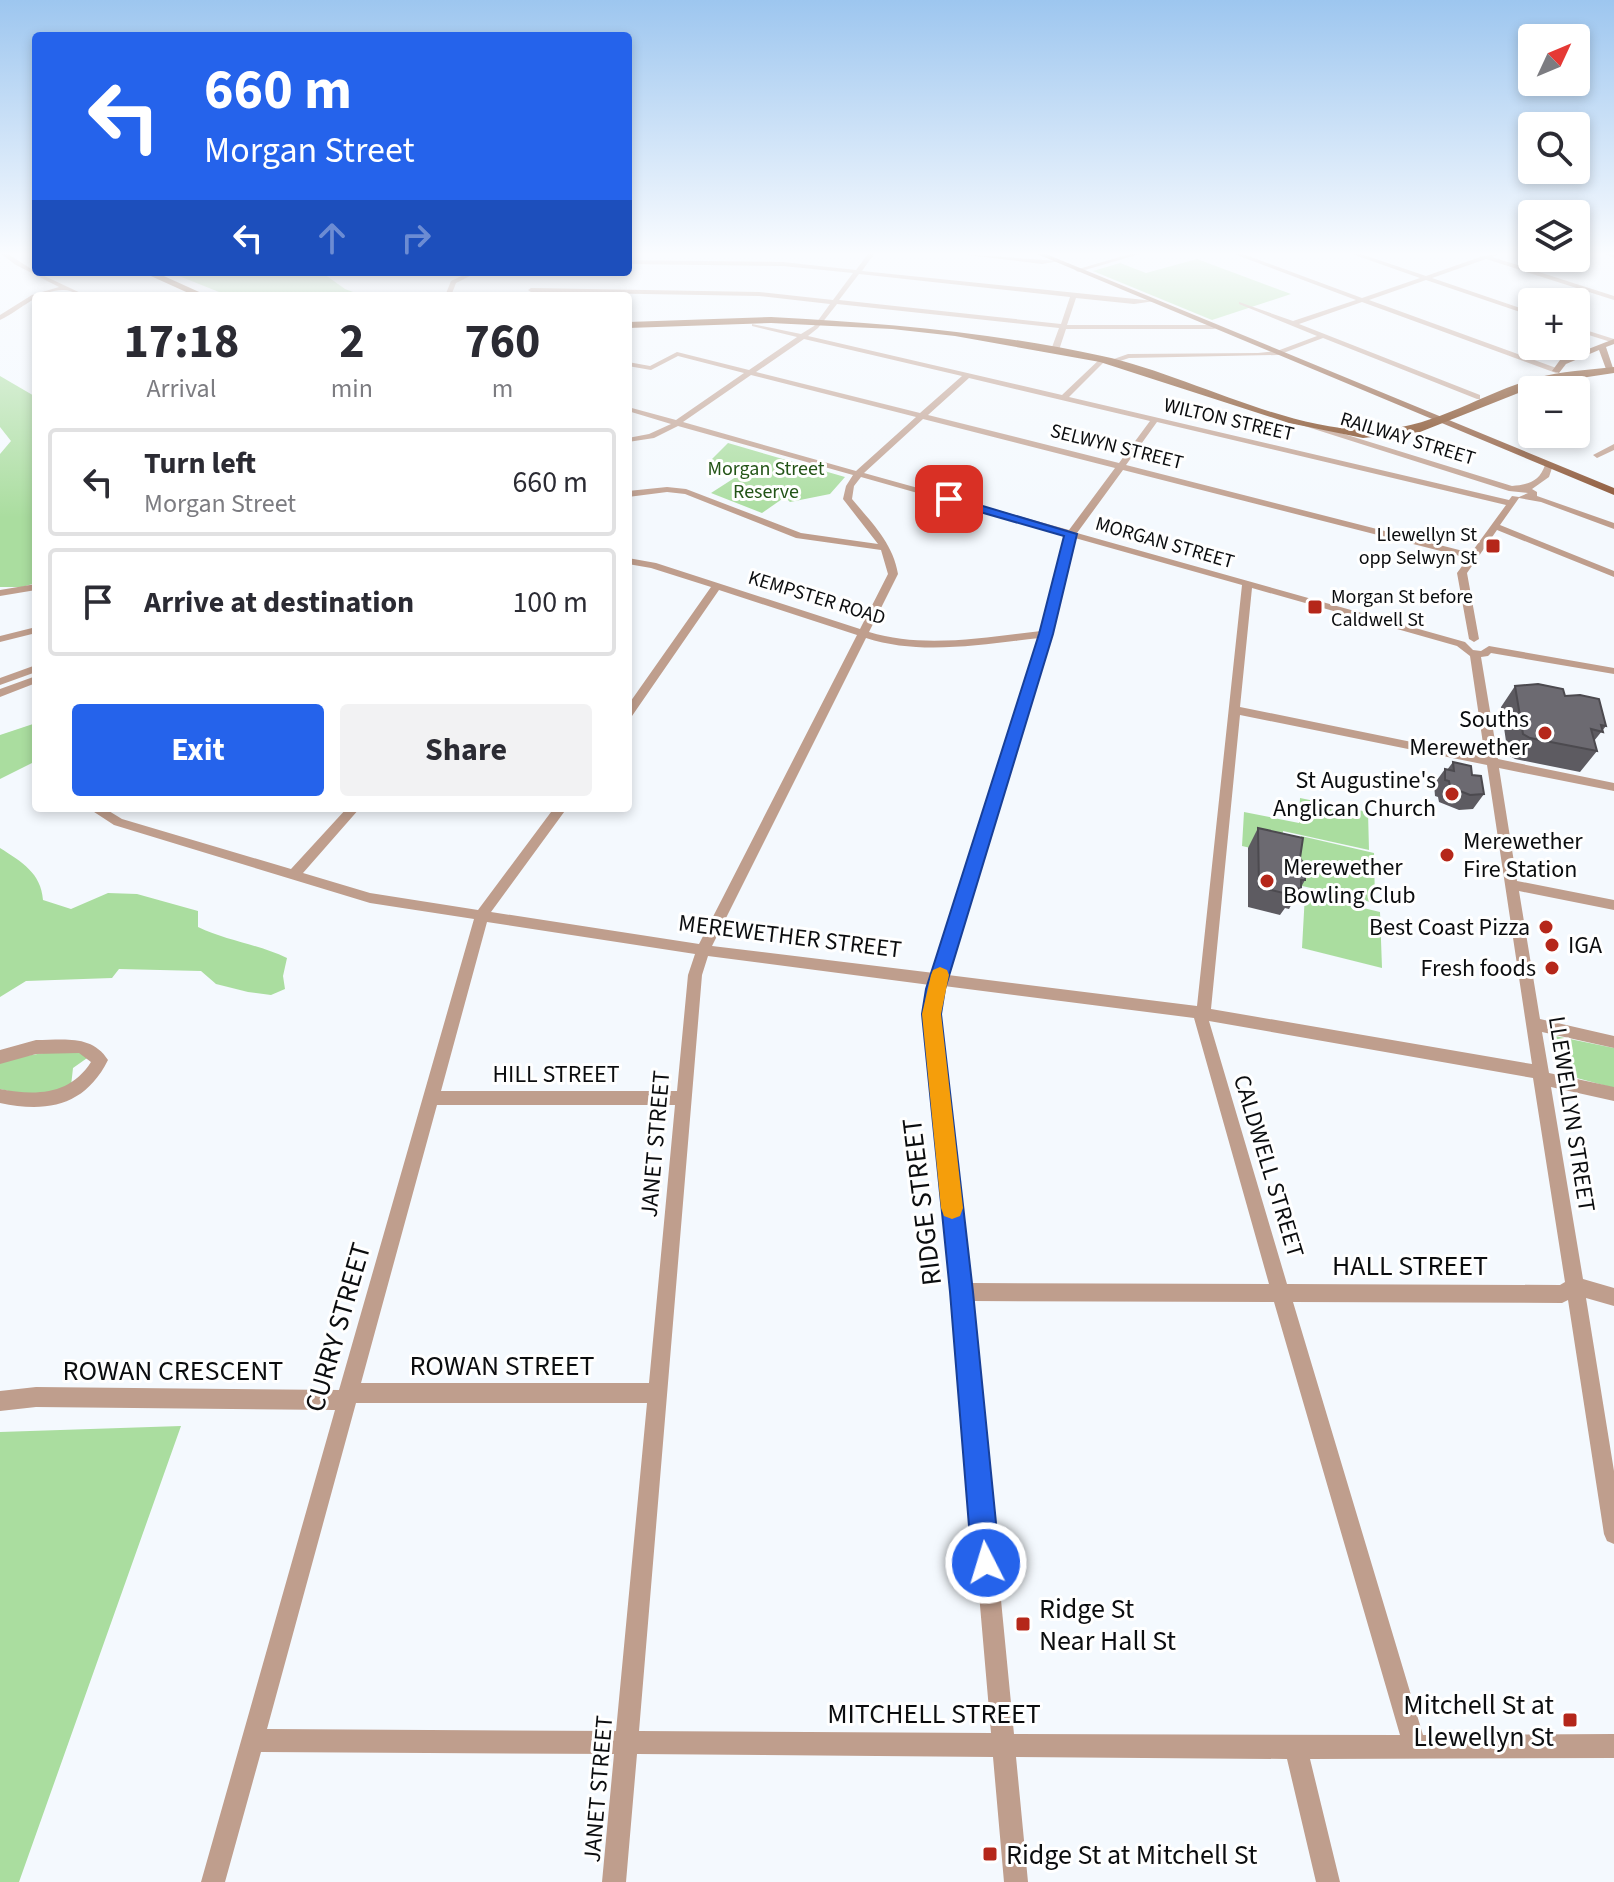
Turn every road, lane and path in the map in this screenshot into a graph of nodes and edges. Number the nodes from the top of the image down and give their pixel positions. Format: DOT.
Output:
graph roads {
  1 [pos="794,342"];
  2 [pos="827,342"];
  3 [pos="1003,342"];
  4 [pos="1058,342"];
  5 [pos="1250,342"];
  6 [pos="1308,342"];
  7 [pos="1338,342"];
  8 [pos="1476,342"];
  9 [pos="1612,342"];
  10 [pos="1602,347"];
  11 [pos="1055,350"];
  12 [pos="1278,353"];
  13 [pos="1102,359"];
  14 [pos="1114,362"];
  15 [pos="632,365"];
  16 [pos="1613,368"];
  17 [pos="751,371"];
  18 [pos="1556,371"];
  19 [pos="967,376"];
  20 [pos="1477,397"];
  21 [pos="1064,398"];
  22 [pos="632,410"];
  23 [pos="923,415"];
  24 [pos="1280,415"];
  25 [pos="1430,416"];
  26 [pos="1155,420"];
  27 [pos="1293,421"];
  28 [pos="1443,421"];
  29 [pos="677,422"];
  30 [pos="632,439"];
  31 [pos="1614,447"];
  32 [pos="1597,455"];
  33 [pos="1121,466"];
  34 [pos="1548,470"];
  35 [pos="859,474"];
  36 [pos="1614,492"];
  37 [pos="1529,493"];
  38 [pos="632,494"];
  39 [pos="1513,496"];
  40 [pos="703,499"];
  41 [pos="632,501"];
  42 [pos="1494,526"];
  43 [pos="1614,526"];
  44 [pos="1071,534"];
  45 [pos="885,548"];
  46 [pos="1473,556"];
  47 [pos="632,562"];
  48 [pos="1614,574"];
  49 [pos="1247,584"];
  50 [pos="717,586"];
  51 [pos="32,588"];
  52 [pos="0,593"];
  53 [pos="32,631"];
  54 [pos="1046,634"];
  55 [pos="863,635"];
  56 [pos="0,639"];
  57 [pos="1479,648"];
  58 [pos="32,670"];
  59 [pos="1614,671"];
  60 [pos="32,681"];
  61 [pos="0,682"];
  62 [pos="0,693"];
  63 [pos="632,707"];
  64 [pos="1235,710"];
  65 [pos="1494,763"];
  66 [pos="1614,787"];
  67 [pos="101,812"];
  68 [pos="350,812"];
  69 [pos="558,812"];
  70 [pos="293,876"];
  71 [pos="1513,885"];
  72 [pos="1614,905"];
  73 [pos="482,914"];
  74 [pos="703,950"];
  75 [pos="939,978"];
  76 [pos="1201,1013"];
  77 [pos="1533,1024"];
  78 [pos="1614,1042"];
  79 [pos="0,1057"];
  80 [pos="1541,1075"];
  81 [pos="1614,1094"];
  82 [pos="0,1096"];
  83 [pos="430,1098"];
  84 [pos="683,1098"];
  85 [pos="1576,1286"];
  86 [pos="962,1292"];
  87 [pos="1282,1292"];
  88 [pos="1614,1297"];
  89 [pos="657,1393"];
  90 [pos="346,1397"];
  91 [pos="0,1401"];
  92 [pos="1614,1534"];
  93 [pos="254,1740"];
  94 [pos="627,1741"];
  95 [pos="1002,1743"];
  96 [pos="1614,1746"];
  97 [pos="1296,1747"];
  98 [pos="1415,1747"];
  99 [pos="213,1882"];
  100 [pos="614,1882"];
  101 [pos="1016,1882"];
  102 [pos="1328,1882"];
  1 -- 17 [label="street"];
  2 -- 19 [label="street, WILTON STREET"];
  3 -- 11 [label="highway"];
  4 -- 11 [label="street"];
  5 -- 12 [label="main road"];
  6 -- 12 [label="street"];
  7 -- 20 [label="street"];
  8 -- 18 [label="street"];
  9 -- 10 [label="main road"];
  10 -- 16 [label="main road"];
  10 -- 18 [label="main road"];
  11 -- 13 [label="highway"];
  12 -- 14 [label="street"];
  12 -- 25 [label="main road"];
  13 -- 14 [label="highway"];
  13 -- 21 [label="street"];
  14 -- 24 [label="highway"];
  15 -- 17 [label="street, SELWYN STREET"];
  16 -- 18 [label="highway"];
  16 -- 28 [label="highway"];
  17 -- 23 [label="street, SELWYN STREET"];
  17 -- 29 [label="street"];
  18 -- 20 [label="highway"];
  19 -- 21 [label="street, WILTON STREET"];
  19 -- 23 [label="street"];
  20 -- 25 [label="highway"];
  21 -- 26 [label="street, WILTON STREET"];
  22 -- 29 [label="street, MORGAN STREET"];
  23 -- 33 [label="street, SELWYN STREET"];
  23 -- 35 [label="street"];
  24 -- 25 [label="highway"];
  24 -- 27 [label="highway"];
  25 -- 28 [label="main road"];
  26 -- 33 [label="street"];
  26 -- 39 [label="street, WILTON STREET"];
  27 -- 28 [label="highway"];
  27 -- 39 [label="street, RAILWAY STREET"];
  28 -- 34 [label="main road"];
  29 -- 30 [label="street"];
  29 -- 35 [label="street, MORGAN STREET"];
  31 -- 32 [label="street"];
  33 -- 44 [label="street"];
  33 -- 46 [label="street, SELWYN STREET"];
  34 -- 36 [label="main road"];
  34 -- 37 [label="street"];
  35 -- 44 [label="street, MORGAN STREET"];
  35 -- 45 [label="street"];
  37 -- 39 [label="street"];
  37 -- 43 [label="street"];
  38 -- 40 [label="street"];
  39 -- 42 [label="street, LLEWELLYN STREET"];
  40 -- 41 [label="street"];
  40 -- 45 [label="street"];
  42 -- 46 [label="street, LLEWELLYN STREET"];
  42 -- 48 [label="street"];
  44 -- 49 [label="street, MORGAN STREET"];
  44 -- 54 [label="street, RIDGE STREET"];
  45 -- 55 [label="street, JANET STREET"];
  46 -- 57 [label="street, LLEWELLYN STREET"];
  47 -- 50 [label="street, KEMPSTER ROAD"];
  49 -- 57 [label="street, MORGAN STREET"];
  49 -- 64 [label="street, CALDWELL STREET"];
  50 -- 55 [label="street, KEMPSTER ROAD"];
  50 -- 63 [label="street"];
  51 -- 52 [label="street"];
  53 -- 56 [label="street"];
  54 -- 55 [label="street, KEMPSTER ROAD"];
  54 -- 75 [label="street, RIDGE STREET"];
  55 -- 74 [label="street, JANET STREET"];
  57 -- 59 [label="street"];
  57 -- 65 [label="street, LLEWELLYN STREET"];
  58 -- 61 [label="street"];
  60 -- 62 [label="street"];
  64 -- 65 [label="street"];
  64 -- 76 [label="street, CALDWELL STREET"];
  65 -- 66 [label="street"];
  65 -- 71 [label="street, LLEWELLYN STREET"];
  67 -- 70 [label="street, MEREWETHER STREET"];
  68 -- 70 [label="street"];
  69 -- 73 [label="street, CURRY STREET"];
  70 -- 73 [label="street, MEREWETHER STREET"];
  71 -- 72 [label="street"];
  71 -- 77 [label="street, LLEWELLYN STREET"];
  73 -- 74 [label="street, MEREWETHER STREET"];
  73 -- 83 [label="street, CURRY STREET"];
  74 -- 75 [label="street, MEREWETHER STREET"];
  74 -- 84 [label="street, JANET STREET"];
  75 -- 76 [label="street, MEREWETHER STREET"];
  75 -- 86 [label="street, RIDGE STREET"];
  76 -- 80 [label="street, MEREWETHER STREET"];
  76 -- 87 [label="street, CALDWELL STREET"];
  77 -- 78 [label="street"];
  77 -- 80 [label="street, LLEWELLYN STREET"];
  79 -- 82 [label="street"];
  80 -- 81 [label="street, MEREWETHER STREET"];
  80 -- 85 [label="street, LLEWELLYN STREET"];
  83 -- 84 [label="street, HILL STREET"];
  83 -- 90 [label="street, CURRY STREET"];
  84 -- 89 [label="street, JANET STREET"];
  85 -- 87 [label="street, HALL STREET"];
  85 -- 88 [label="street, HALL STREET"];
  85 -- 92 [label="street, LLEWELLYN STREET"];
  86 -- 87 [label="street, HALL STREET"];
  86 -- 95 [label="street, RIDGE STREET"];
  87 -- 98 [label="street, CALDWELL STREET"];
  89 -- 90 [label="street, ROWAN STREET"];
  89 -- 94 [label="street, JANET STREET"];
  90 -- 91 [label="street, ROWAN CRESCENT"];
  90 -- 93 [label="street, CURRY STREET"];
  93 -- 94 [label="street, MITCHELL STREET"];
  93 -- 99 [label="street, CURRY STREET"];
  94 -- 95 [label="street, MITCHELL STREET"];
  94 -- 100 [label="street, JANET STREET"];
  95 -- 97 [label="street, MITCHELL STREET"];
  95 -- 101 [label="street, RIDGE STREET"];
  96 -- 98 [label="street, MITCHELL STREET"];
  97 -- 98 [label="street, MITCHELL STREET"];
  97 -- 102 [label="street"];
}
